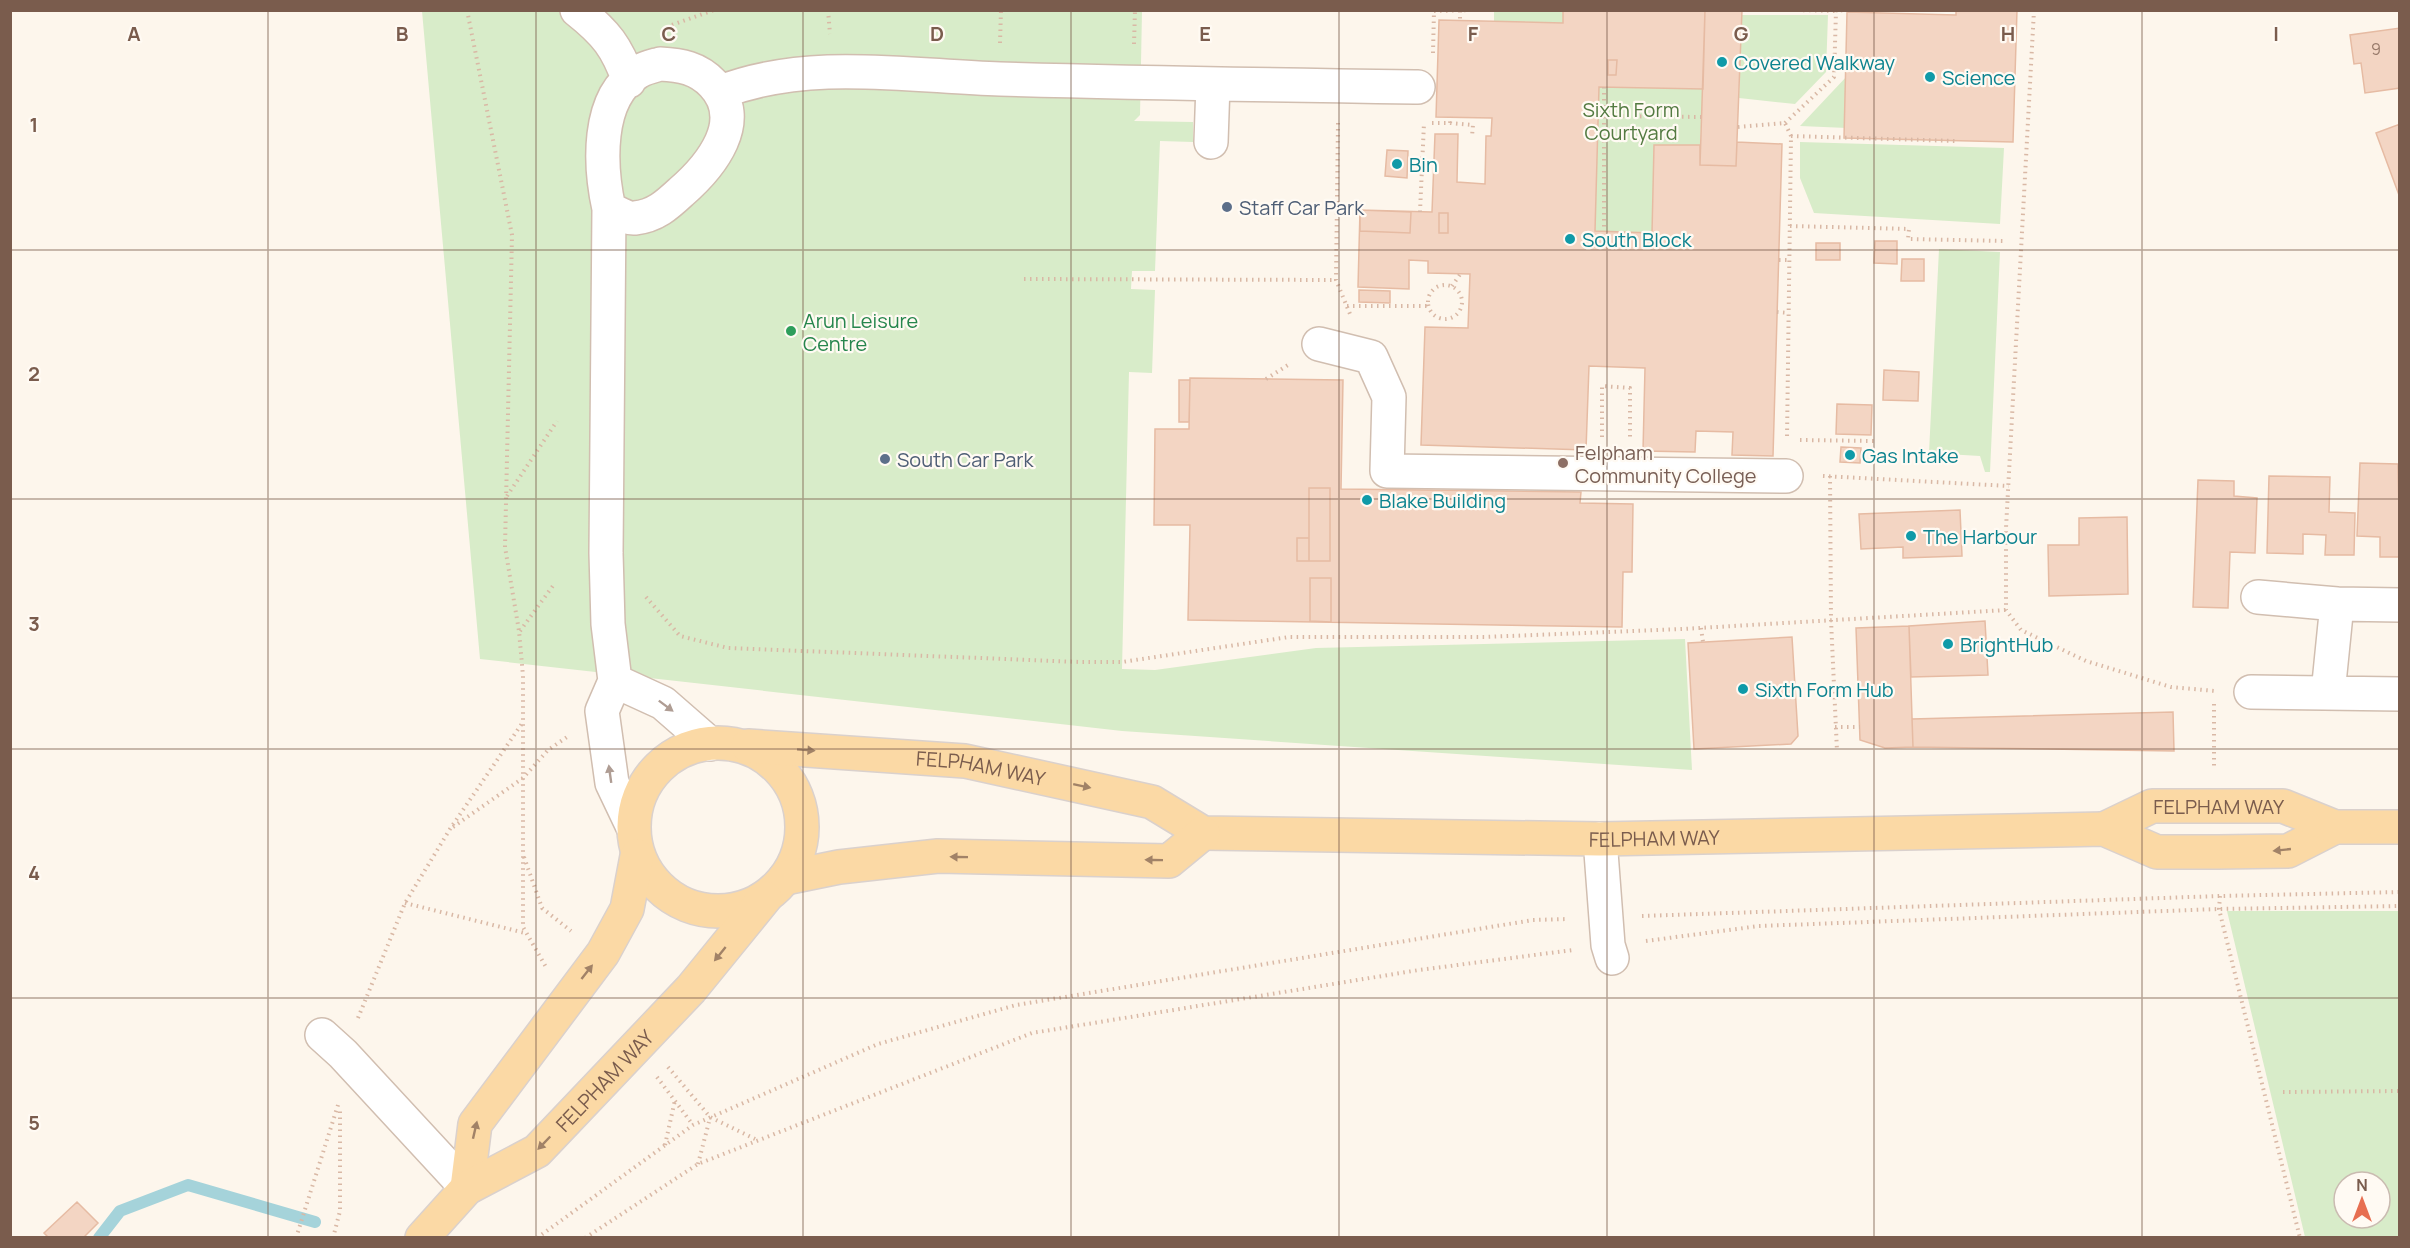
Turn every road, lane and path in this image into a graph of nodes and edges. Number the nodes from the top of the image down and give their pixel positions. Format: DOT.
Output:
graph roads {
  1 [pos="467,10"];
  2 [pos="577,10"];
  3 [pos="714,10"];
  4 [pos="828,10"];
  5 [pos="1001,10"];
  6 [pos="1135,10"];
  7 [pos="1797,10"];
  8 [pos="1846,10"];
  9 [pos="2034,10"];
  10 [pos="1460,11"];
  11 [pos="1836,11"];
  12 [pos="1460,20"];
  13 [pos="665,27"];
  14 [pos="831,43"];
  15 [pos="1000,49"];
  16 [pos="1134,53"];
  17 [pos="629,81"];
  18 [pos="1212,84"];
  19 [pos="1418,87"];
  20 [pos="1604,87"];
  21 [pos="721,92"];
  22 [pos="1604,116"];
  23 [pos="1451,117"];
  24 [pos="1701,117"];
  25 [pos="1424,123"];
  26 [pos="1431,123"];
  27 [pos="1450,123"];
  28 [pos="1785,123"];
  29 [pos="1738,128"];
  30 [pos="1472,136"];
  31 [pos="1791,136"];
  32 [pos="1958,141"];
  33 [pos="1211,142"];
  34 [pos="609,210"];
  35 [pos="1420,212"];
  36 [pos="1790,226"];
  37 [pos="1604,231"];
  38 [pos="2004,241"];
  39 [pos="1779,260"];
  40 [pos="1790,260"];
  41 [pos="1461,273"];
  42 [pos="1024,279"];
  43 [pos="1336,280"];
  44 [pos="1452,286"];
  45 [pos="1347,306"];
  46 [pos="1429,306"];
  47 [pos="1777,312"];
  48 [pos="1789,313"];
  49 [pos="1319,344"];
  50 [pos="557,421"];
  51 [pos="1875,441"];
  52 [pos="1615,474"];
  53 [pos="1786,476"];
  54 [pos="2009,486"];
  55 [pos="506,497"];
  56 [pos="555,583"];
  57 [pos="646,596"];
  58 [pos="2258,597"];
  59 [pos="2337,603"];
  60 [pos="2400,605"];
  61 [pos="2006,610"];
  62 [pos="1831,620"];
  63 [pos="1701,628"];
  64 [pos="519,631"];
  65 [pos="1702,642"];
  66 [pos="615,681"];
  67 [pos="2252,692"];
  68 [pos="2328,693"];
  69 [pos="2400,694"];
  70 [pos="602,711"];
  71 [pos="524,722"];
  72 [pos="1835,727"];
  73 [pos="1860,727"];
  74 [pos="710,744"];
  75 [pos="748,746"];
  76 [pos="1837,751"];
  77 [pos="2214,769"];
  78 [pos="523,778"];
  79 [pos="2335,827"];
  80 [pos="2400,827"];
  81 [pos="450,829"];
  82 [pos="2104,829"];
  83 [pos="1203,833"];
  84 [pos="1600,839"];
  85 [pos="635,842"];
  86 [pos="523,853"];
  87 [pos="778,885"];
  88 [pos="2400,892"];
  89 [pos="2220,896"];
  90 [pos="405,903"];
  91 [pos="2400,906"];
  92 [pos="2219,909"];
  93 [pos="526,933"];
  94 [pos="580,938"];
  95 [pos="1609,940"];
  96 [pos="550,973"];
  97 [pos="333,1044"];
  98 [pos="666,1065"];
  99 [pos="655,1074"];
  100 [pos="2400,1091"];
  101 [pos="2283,1092"];
  102 [pos="675,1100"];
  103 [pos="710,1117"];
  104 [pos="693,1125"];
  105 [pos="756,1139"];
  106 [pos="665,1145"];
  107 [pos="698,1164"];
  108 [pos="467,1188"];
  109 [pos="296,1237"];
  110 [pos="333,1238"];
  111 [pos="422,1238"];
  112 [pos="537,1238"];
  113 [pos="585,1238"];
  114 [pos="2300,1238"];
  1 -- 55 [label="path"];
  2 -- 17 [label="street"];
  3 -- 13 [label="path"];
  4 -- 14 [label="path"];
  5 -- 15 [label="path"];
  6 -- 16 [label="path"];
  7 -- 11 [label="path"];
  8 -- 11 [label="path"];
  9 -- 54 [label="path"];
  10 -- 12 [label="path"];
  11 -- 28 [label="path"];
  17 -- 21 [label="street"];
  17 -- 34 [label="street"];
  18 -- 19 [label="street"];
  18 -- 21 [label="street"];
  18 -- 33 [label="street"];
  20 -- 22 [label="path"];
  21 -- 34 [label="street"];
  22 -- 24 [label="path"];
  22 -- 37 [label="path"];
  23 -- 27 [label="path"];
  25 -- 35 [label="path"];
  26 -- 27 [label="path"];
  27 -- 30 [label="path"];
  28 -- 29 [label="path"];
  28 -- 31 [label="path"];
  31 -- 32 [label="path"];
  31 -- 36 [label="path"];
  34 -- 66 [label="street"];
  36 -- 38 [label="path"];
  36 -- 40 [label="path"];
  39 -- 40 [label="path"];
  40 -- 48 [label="path"];
  41 -- 44 [label="path"];
  42 -- 43 [label="path"];
  44 -- 46 [label="path"];
  44 -- 46 [label="path"];
  45 -- 46 [label="path"];
  47 -- 48 [label="path"];
  48 -- 51 [label="path"];
  49 -- 52 [label="street"];
  50 -- 55 [label="path"];
  52 -- 52 [label="path"];
  52 -- 53 [label="street"];
  54 -- 61 [label="path"];
  54 -- 62 [label="path"];
  55 -- 64 [label="path"];
  56 -- 64 [label="path"];
  57 -- 63 [label="path"];
  58 -- 59 [label="street"];
  59 -- 60 [label="street"];
  59 -- 68 [label="street"];
  61 -- 62 [label="path"];
  61 -- 77 [label="path"];
  62 -- 63 [label="path"];
  62 -- 72 [label="path"];
  63 -- 65 [label="path"];
  64 -- 71 [label="path"];
  66 -- 70 [label="street"];
  66 -- 74 [label="street, one-way"];
  67 -- 68 [label="street"];
  68 -- 69 [label="street"];
  70 -- 78 [label="path"];
  85 -- 70 [label="street, one-way"];
  71 -- 78 [label="path"];
  71 -- 81 [label="path"];
  72 -- 73 [label="path"];
  72 -- 76 [label="path"];
  74 -- 75 [label="main road, FELPHAM WAY"];
  74 -- 85 [label="main road, FELPHAM WAY"];
  75 -- 83 [label="main road, FELPHAM WAY, one-way"];
  75 -- 87 [label="main road, FELPHAM WAY"];
  78 -- 81 [label="path"];
  78 -- 86 [label="path"];
  79 -- 80 [label="main road, FELPHAM WAY"];
  79 -- 82 [label="main road, FELPHAM WAY"];
  79 -- 82 [label="main road, FELPHAM WAY, one-way"];
  81 -- 90 [label="path"];
  82 -- 84 [label="main road, FELPHAM WAY"];
  83 -- 84 [label="main road, FELPHAM WAY"];
  83 -- 87 [label="main road, one-way"];
  84 -- 95 [label="street"];
  85 -- 87 [label="main road"];
  108 -- 85 [label="main road, FELPHAM WAY, one-way"];
  86 -- 93 [label="path"];
  86 -- 94 [label="path"];
  87 -- 108 [label="main road, FELPHAM WAY, one-way"];
  88 -- 89 [label="path"];
  89 -- 92 [label="path"];
  89 -- 95 [label="path"];
  90 -- 93 [label="path"];
  90 -- 97 [label="path"];
  91 -- 92 [label="path"];
  92 -- 95 [label="path"];
  92 -- 114 [label="path"];
  93 -- 96 [label="path"];
  95 -- 103 [label="path"];
  95 -- 105 [label="path"];
  97 -- 108 [label="street"];
  98 -- 103 [label="path"];
  99 -- 102 [label="path"];
  100 -- 101 [label="path"];
  102 -- 104 [label="path"];
  102 -- 106 [label="path"];
  103 -- 104 [label="path"];
  103 -- 105 [label="path"];
  103 -- 107 [label="path"];
  104 -- 106 [label="path"];
  105 -- 107 [label="path"];
  106 -- 112 [label="path"];
  107 -- 113 [label="path"];
  108 -- 111 [label="main road, FELPHAM WAY"];
  109 -- 110 [label="path"];
}
